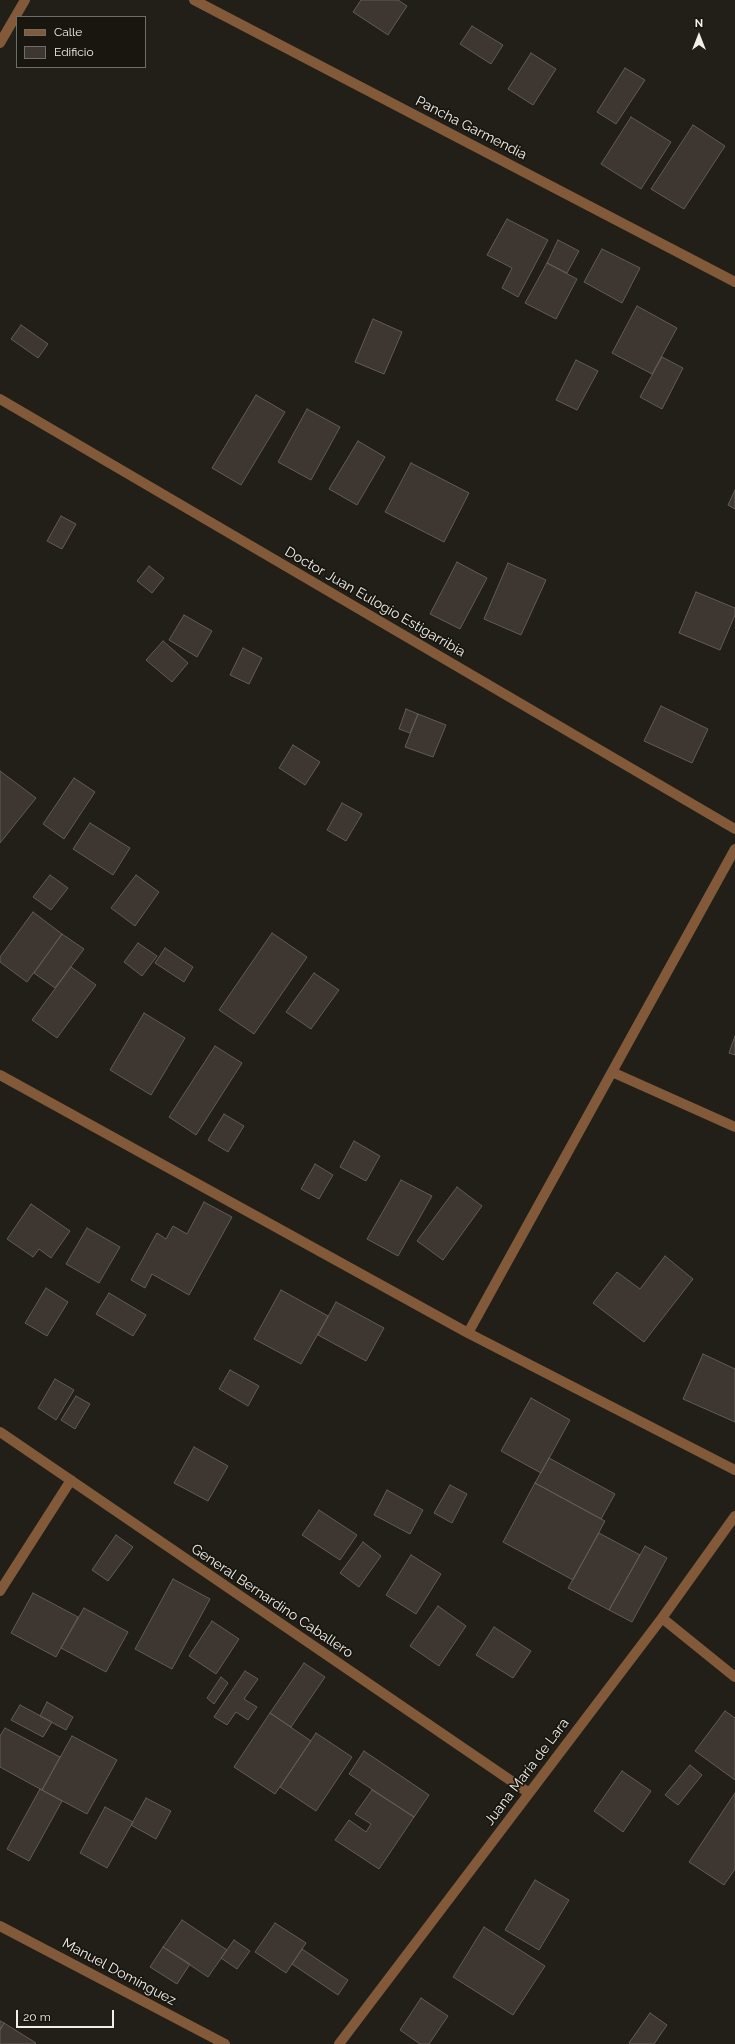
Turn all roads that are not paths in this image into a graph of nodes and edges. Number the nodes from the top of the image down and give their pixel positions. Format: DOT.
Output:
graph roads {
  1 [pos="25,0"];
  2 [pos="194,0"];
  3 [pos="0,44"];
  4 [pos="735,282"];
  5 [pos="0,399"];
  6 [pos="735,829"];
  7 [pos="735,849"];
  8 [pos="612,1072"];
  9 [pos="0,1075"];
  10 [pos="735,1127"];
  11 [pos="468,1333"];
  12 [pos="0,1432"];
  13 [pos="735,1470"];
  14 [pos="71,1480"];
  15 [pos="735,1516"];
  16 [pos="0,1591"];
  17 [pos="662,1618"];
  18 [pos="735,1677"];
  19 [pos="529,1793"];
  20 [pos="0,1926"];
  21 [pos="225,2044"];
  22 [pos="339,2044"];
  1 -- 3 [label="street"];
  2 -- 4 [label="street, Pancha Garmendia"];
  5 -- 6 [label="street, Doctor Juan Eulogio Estigarribia"];
  7 -- 8 [label="street"];
  8 -- 10 [label="street"];
  8 -- 11 [label="street"];
  9 -- 11 [label="street"];
  11 -- 13 [label="street"];
  12 -- 14 [label="street, General Bernardino Caballero"];
  14 -- 16 [label="street"];
  14 -- 19 [label="street, General Bernardino Caballero"];
  15 -- 17 [label="street, Juana María de Lara"];
  17 -- 18 [label="street"];
  17 -- 19 [label="street, Juana María de Lara"];
  19 -- 22 [label="street, Juana María de Lara"];
  20 -- 21 [label="street, Manuel Domínguez"];
}
